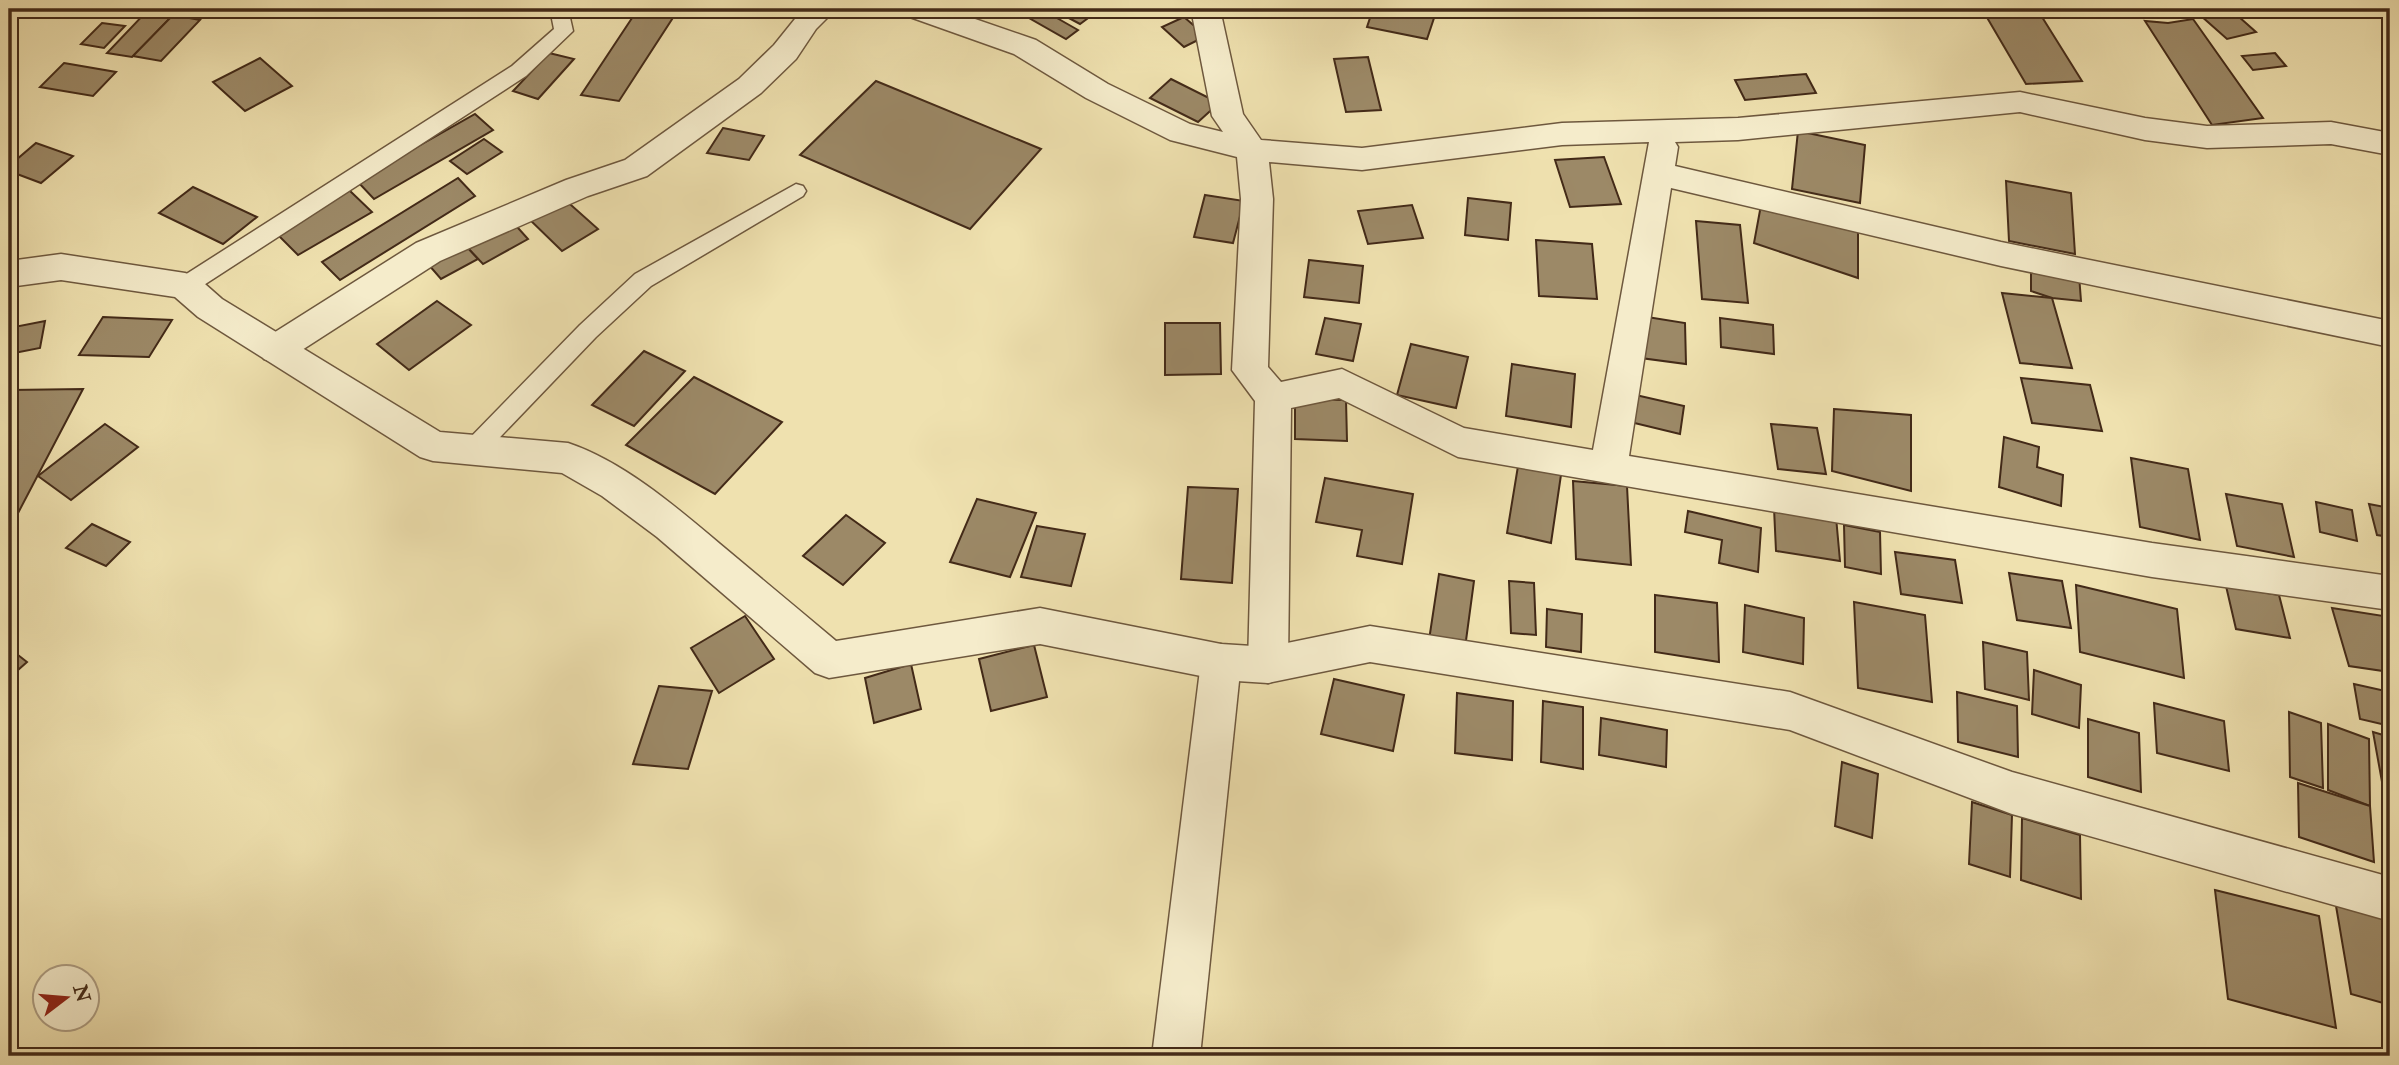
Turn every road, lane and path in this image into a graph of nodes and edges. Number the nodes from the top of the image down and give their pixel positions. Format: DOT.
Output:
graph roads {
  1 [pos="559,9"];
  2 [pos="821,9"];
  3 [pos="917,9"];
  4 [pos="1206,9"];
  5 [pos="1665,131"];
  6 [pos="2390,144"];
  7 [pos="1252,150"];
  8 [pos="1658,173"];
  9 [pos="796,191"];
  10 [pos="9,274"];
  11 [pos="185,286"];
  12 [pos="2390,334"];
  13 [pos="276,349"];
  14 [pos="1273,398"];
  15 [pos="472,451"];
  16 [pos="1609,466"];
  17 [pos="2390,593"];
  18 [pos="1221,662"];
  19 [pos="1268,665"];
  20 [pos="2390,899"];
  21 [pos="1175,1056"];
  1 -- 11 [label="lane"];
  2 -- 13 [label="street"];
  3 -- 7 [label="street"];
  4 -- 7 [label="street"];
  5 -- 6 [label="street"];
  5 -- 7 [label="street"];
  5 -- 8 [label="street"];
  7 -- 14 [label="street"];
  8 -- 12 [label="street"];
  8 -- 16 [label="street"];
  9 -- 15 [label="lane"];
  10 -- 11 [label="street"];
  11 -- 13 [label="street"];
  13 -- 15 [label="street"];
  14 -- 16 [label="street"];
  14 -- 19 [label="street"];
  15 -- 18 [label="street"];
  16 -- 17 [label="street"];
  18 -- 19 [label="street"];
  18 -- 21 [label="street"];
  19 -- 20 [label="street"];
}
